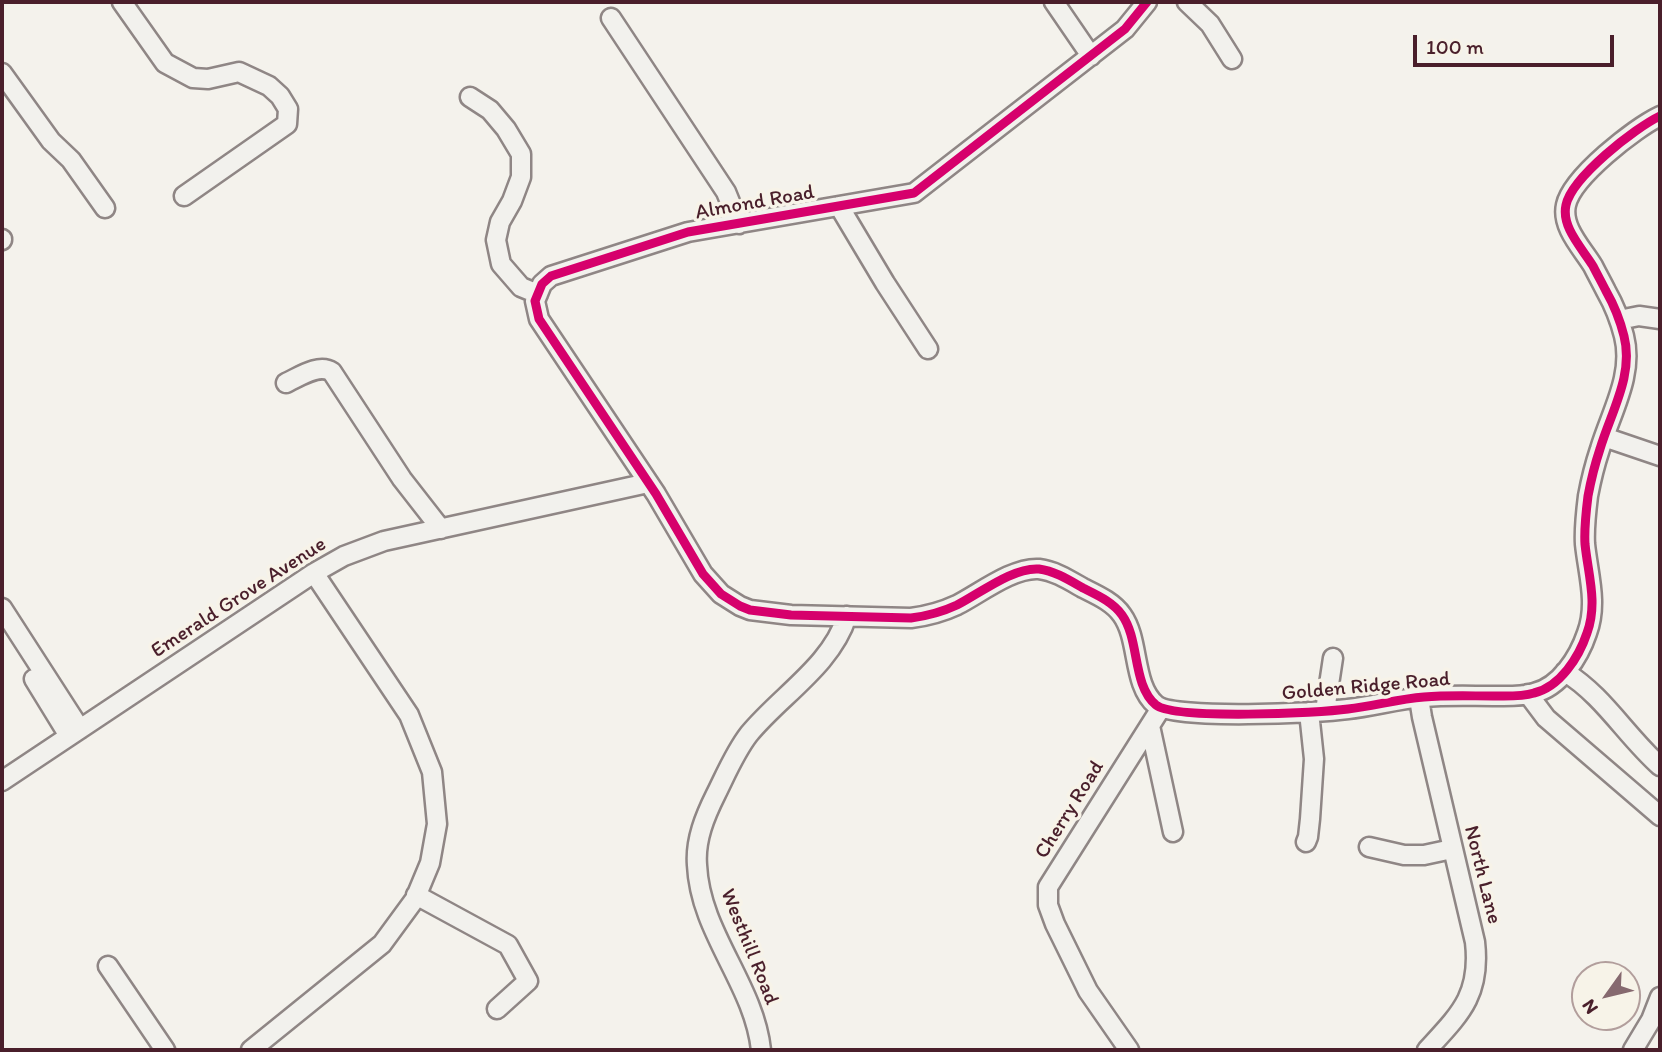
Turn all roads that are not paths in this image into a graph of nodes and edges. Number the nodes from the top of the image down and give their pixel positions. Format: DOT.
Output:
graph roads {
  1 [pos="122,2"];
  2 [pos="1054,2"];
  3 [pos="1147,2"];
  4 [pos="1187,2"];
  5 [pos="611,19"];
  6 [pos="1091,56"];
  7 [pos="1232,59"];
  8 [pos="2,73"];
  9 [pos="470,97"];
  10 [pos="1660,116"];
  11 [pos="184,197"];
  12 [pos="839,206"];
  13 [pos="104,208"];
  14 [pos="739,224"];
  15 [pos="538,294"];
  16 [pos="1660,319"];
  17 [pos="1619,320"];
  18 [pos="928,349"];
  19 [pos="286,383"];
  20 [pos="1604,437"];
  21 [pos="1660,456"];
  22 [pos="648,482"];
  23 [pos="440,529"];
  24 [pos="314,573"];
  25 [pos="2,608"];
  26 [pos="847,616"];
  27 [pos="2,630"];
  28 [pos="1333,658"];
  29 [pos="1565,671"];
  30 [pos="1528,694"];
  31 [pos="1419,698"];
  32 [pos="1161,708"];
  33 [pos="1317,712"];
  34 [pos="1150,726"];
  35 [pos="74,733"];
  36 [pos="1660,765"];
  37 [pos="2,781"];
  38 [pos="1660,816"];
  39 [pos="1173,832"];
  40 [pos="1306,842"];
  41 [pos="1369,847"];
  42 [pos="1452,849"];
  43 [pos="416,895"];
  44 [pos="108,966"];
  45 [pos="1660,997"];
  46 [pos="497,1009"];
  47 [pos="165,1050"];
  48 [pos="251,1050"];
  49 [pos="761,1050"];
  50 [pos="1129,1050"];
  51 [pos="1427,1050"];
  52 [pos="1633,1050"];
  1 -- 11 [label="street"];
  2 -- 6 [label="street"];
  3 -- 6 [label="street, Almond Road"];
  4 -- 7 [label="street"];
  5 -- 14 [label="street"];
  6 -- 12 [label="street, Almond Road"];
  8 -- 13 [label="street"];
  9 -- 15 [label="street"];
  10 -- 17 [label="street, Golden Ridge Road"];
  12 -- 14 [label="street, Almond Road"];
  12 -- 18 [label="street"];
  14 -- 15 [label="street, Almond Road"];
  15 -- 22 [label="street"];
  16 -- 17 [label="street"];
  17 -- 20 [label="street, Golden Ridge Road"];
  19 -- 23 [label="street"];
  20 -- 21 [label="street"];
  20 -- 29 [label="street, Golden Ridge Road"];
  22 -- 23 [label="street, Emerald Grove Avenue"];
  22 -- 26 [label="street"];
  23 -- 24 [label="street, Emerald Grove Avenue"];
  24 -- 35 [label="street, Emerald Grove Avenue"];
  24 -- 43 [label="street"];
  25 -- 35 [label="street"];
  26 -- 32 [label="street"];
  26 -- 49 [label="street, Westhill Road"];
  27 -- 35 [label="street"];
  28 -- 33 [label="street"];
  29 -- 30 [label="street, Golden Ridge Road"];
  29 -- 36 [label="street"];
  30 -- 31 [label="street, Golden Ridge Road"];
  30 -- 38 [label="street"];
  31 -- 33 [label="street, Golden Ridge Road"];
  31 -- 42 [label="street, North Lane"];
  32 -- 33 [label="street, Golden Ridge Road"];
  32 -- 34 [label="street, Cherry Road"];
  33 -- 40 [label="street"];
  34 -- 39 [label="street"];
  34 -- 50 [label="street, Cherry Road"];
  35 -- 37 [label="street, Emerald Grove Avenue"];
  41 -- 42 [label="street"];
  42 -- 51 [label="street, North Lane"];
  43 -- 46 [label="street"];
  43 -- 48 [label="street"];
  44 -- 47 [label="street"];
  45 -- 52 [label="street"];
}
